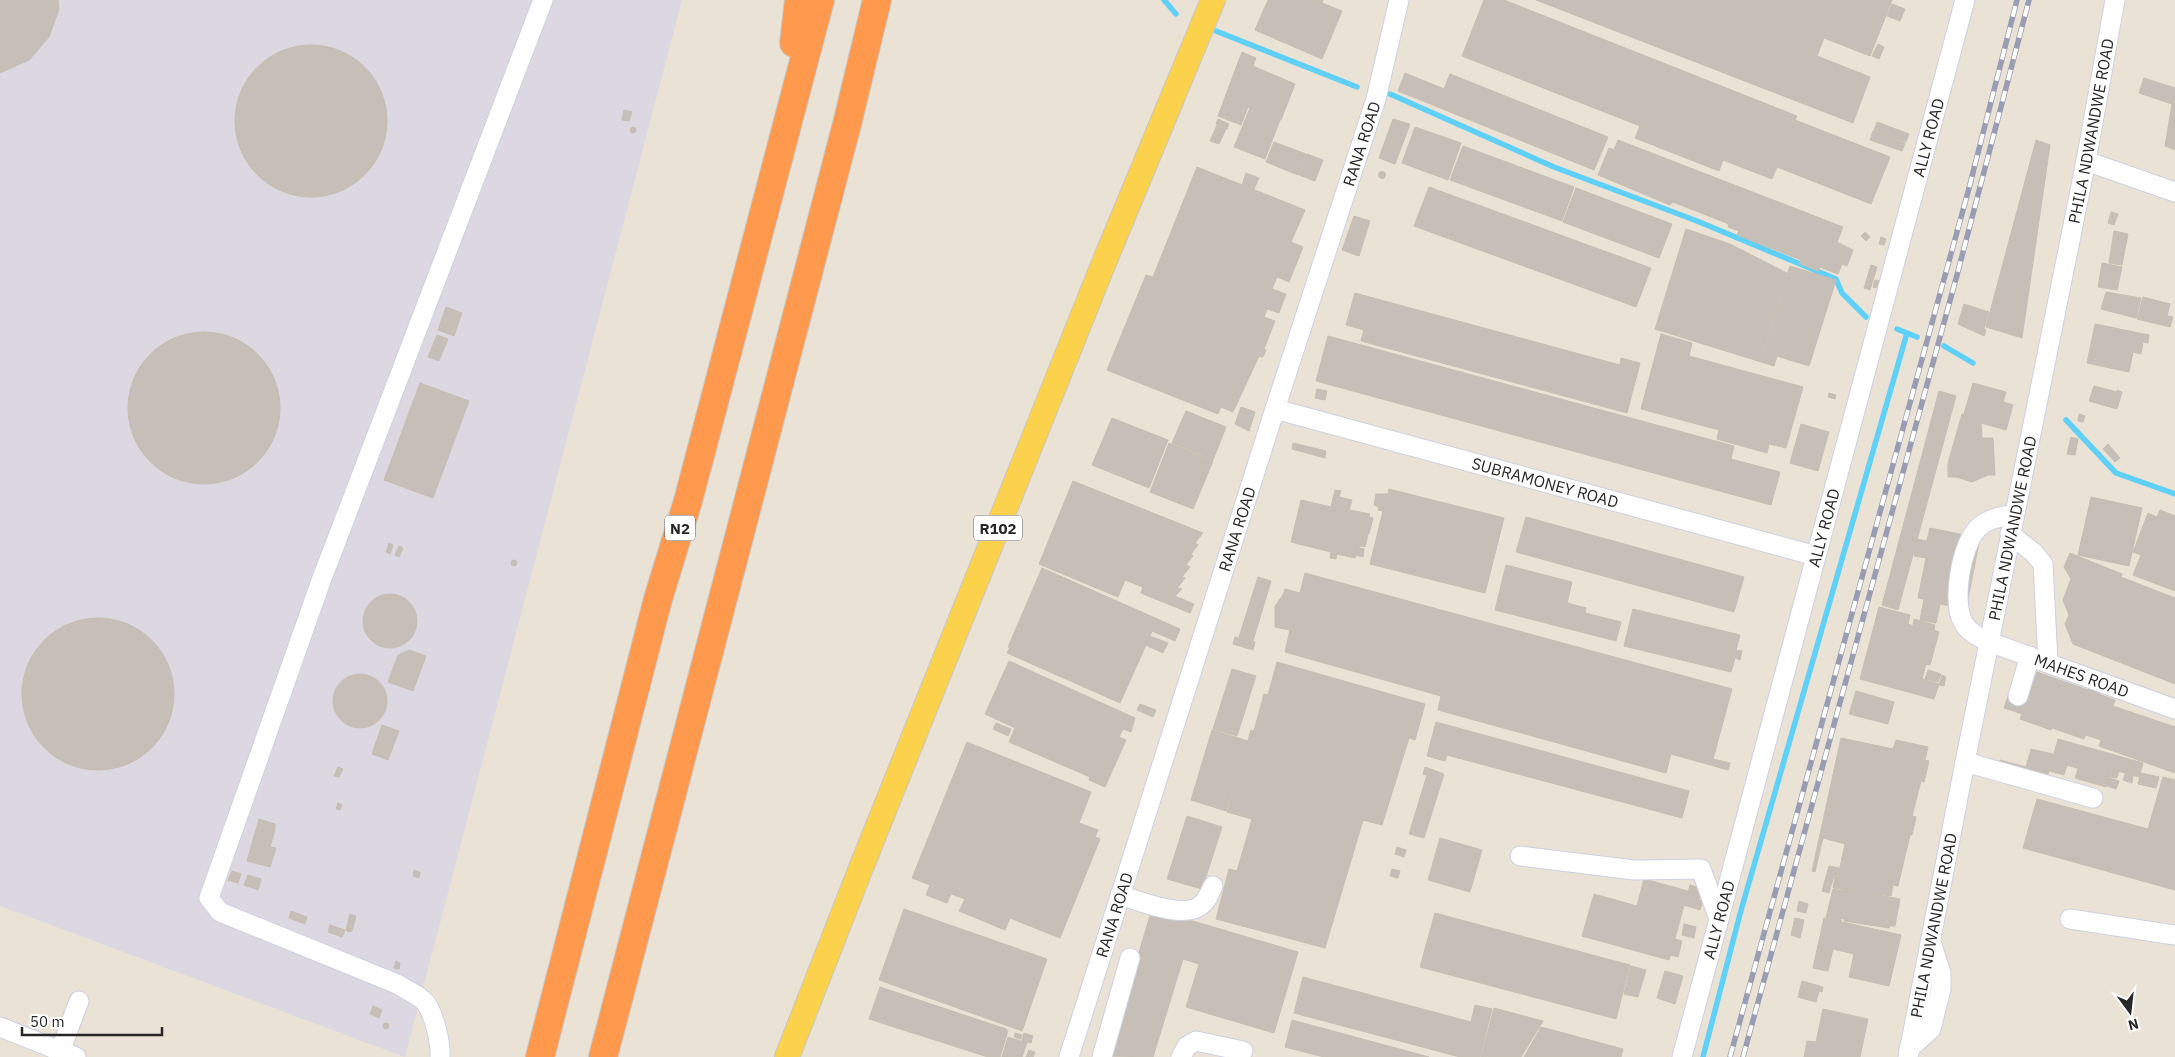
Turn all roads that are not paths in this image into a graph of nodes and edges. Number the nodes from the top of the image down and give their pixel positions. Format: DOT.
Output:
graph roads {
  1 [pos="543,0"];
  2 [pos="799,0"];
  3 [pos="820,0"];
  4 [pos="877,0"];
  5 [pos="886,0"];
  6 [pos="1213,0"];
  7 [pos="1400,0"];
  8 [pos="1964,0"];
  9 [pos="2114,0"];
  10 [pos="847,124"];
  11 [pos="784,139"];
  12 [pos="2086,160"];
  13 [pos="2175,192"];
  14 [pos="1274,409"];
  15 [pos="2014,514"];
  16 [pos="2010,534"];
  17 [pos="1816,556"];
  18 [pos="1989,642"];
  19 [pos="2039,659"];
  20 [pos="2018,696"];
  21 [pos="2175,708"];
  22 [pos="1964,762"];
  23 [pos="2093,798"];
  24 [pos="1520,856"];
  25 [pos="1213,886"];
  26 [pos="1120,895"];
  27 [pos="1719,919"];
  28 [pos="2070,920"];
  29 [pos="2175,935"];
  30 [pos="1130,958"];
  31 [pos="79,1001"];
  32 [pos="0,1027"];
  33 [pos="1243,1051"];
  34 [pos="1908,1053"];
  35 [pos="64,1055"];
  36 [pos="440,1057"];
  37 [pos="540,1057"];
  38 [pos="603,1057"];
  39 [pos="787,1057"];
  40 [pos="1069,1057"];
  41 [pos="1102,1057"];
  42 [pos="1181,1057"];
  43 [pos="1682,1057"];
  1 -- 36 [label="street"];
  2 -- 11 [label="highway"];
  3 -- 11 [label="highway, N2"];
  4 -- 10 [label="highway"];
  5 -- 10 [label="highway"];
  6 -- 39 [label="main road, R102"];
  7 -- 14 [label="street, RANA ROAD"];
  8 -- 17 [label="street, ALLY ROAD"];
  9 -- 12 [label="street, PHILA NDWANDWE ROAD"];
  10 -- 38 [label="highway"];
  11 -- 37 [label="highway, N2"];
  12 -- 13 [label="street"];
  12 -- 15 [label="street, PHILA NDWANDWE ROAD"];
  14 -- 17 [label="street, SUBRAMONEY ROAD"];
  14 -- 26 [label="street, RANA ROAD"];
  15 -- 16 [label="street, PHILA NDWANDWE ROAD"];
  15 -- 18 [label="street, MAHES ROAD"];
  16 -- 18 [label="street, PHILA NDWANDWE ROAD"];
  16 -- 19 [label="street"];
  17 -- 27 [label="street, ALLY ROAD"];
  18 -- 19 [label="street, MAHES ROAD"];
  18 -- 22 [label="street, PHILA NDWANDWE ROAD"];
  19 -- 20 [label="street"];
  19 -- 21 [label="street, MAHES ROAD"];
  22 -- 23 [label="street"];
  22 -- 34 [label="street, PHILA NDWANDWE ROAD"];
  24 -- 27 [label="street"];
  25 -- 26 [label="street"];
  26 -- 40 [label="street, RANA ROAD"];
  27 -- 43 [label="street, ALLY ROAD"];
  28 -- 29 [label="street"];
  30 -- 41 [label="street"];
  31 -- 35 [label="street"];
  32 -- 35 [label="street"];
  33 -- 42 [label="street"];
}
